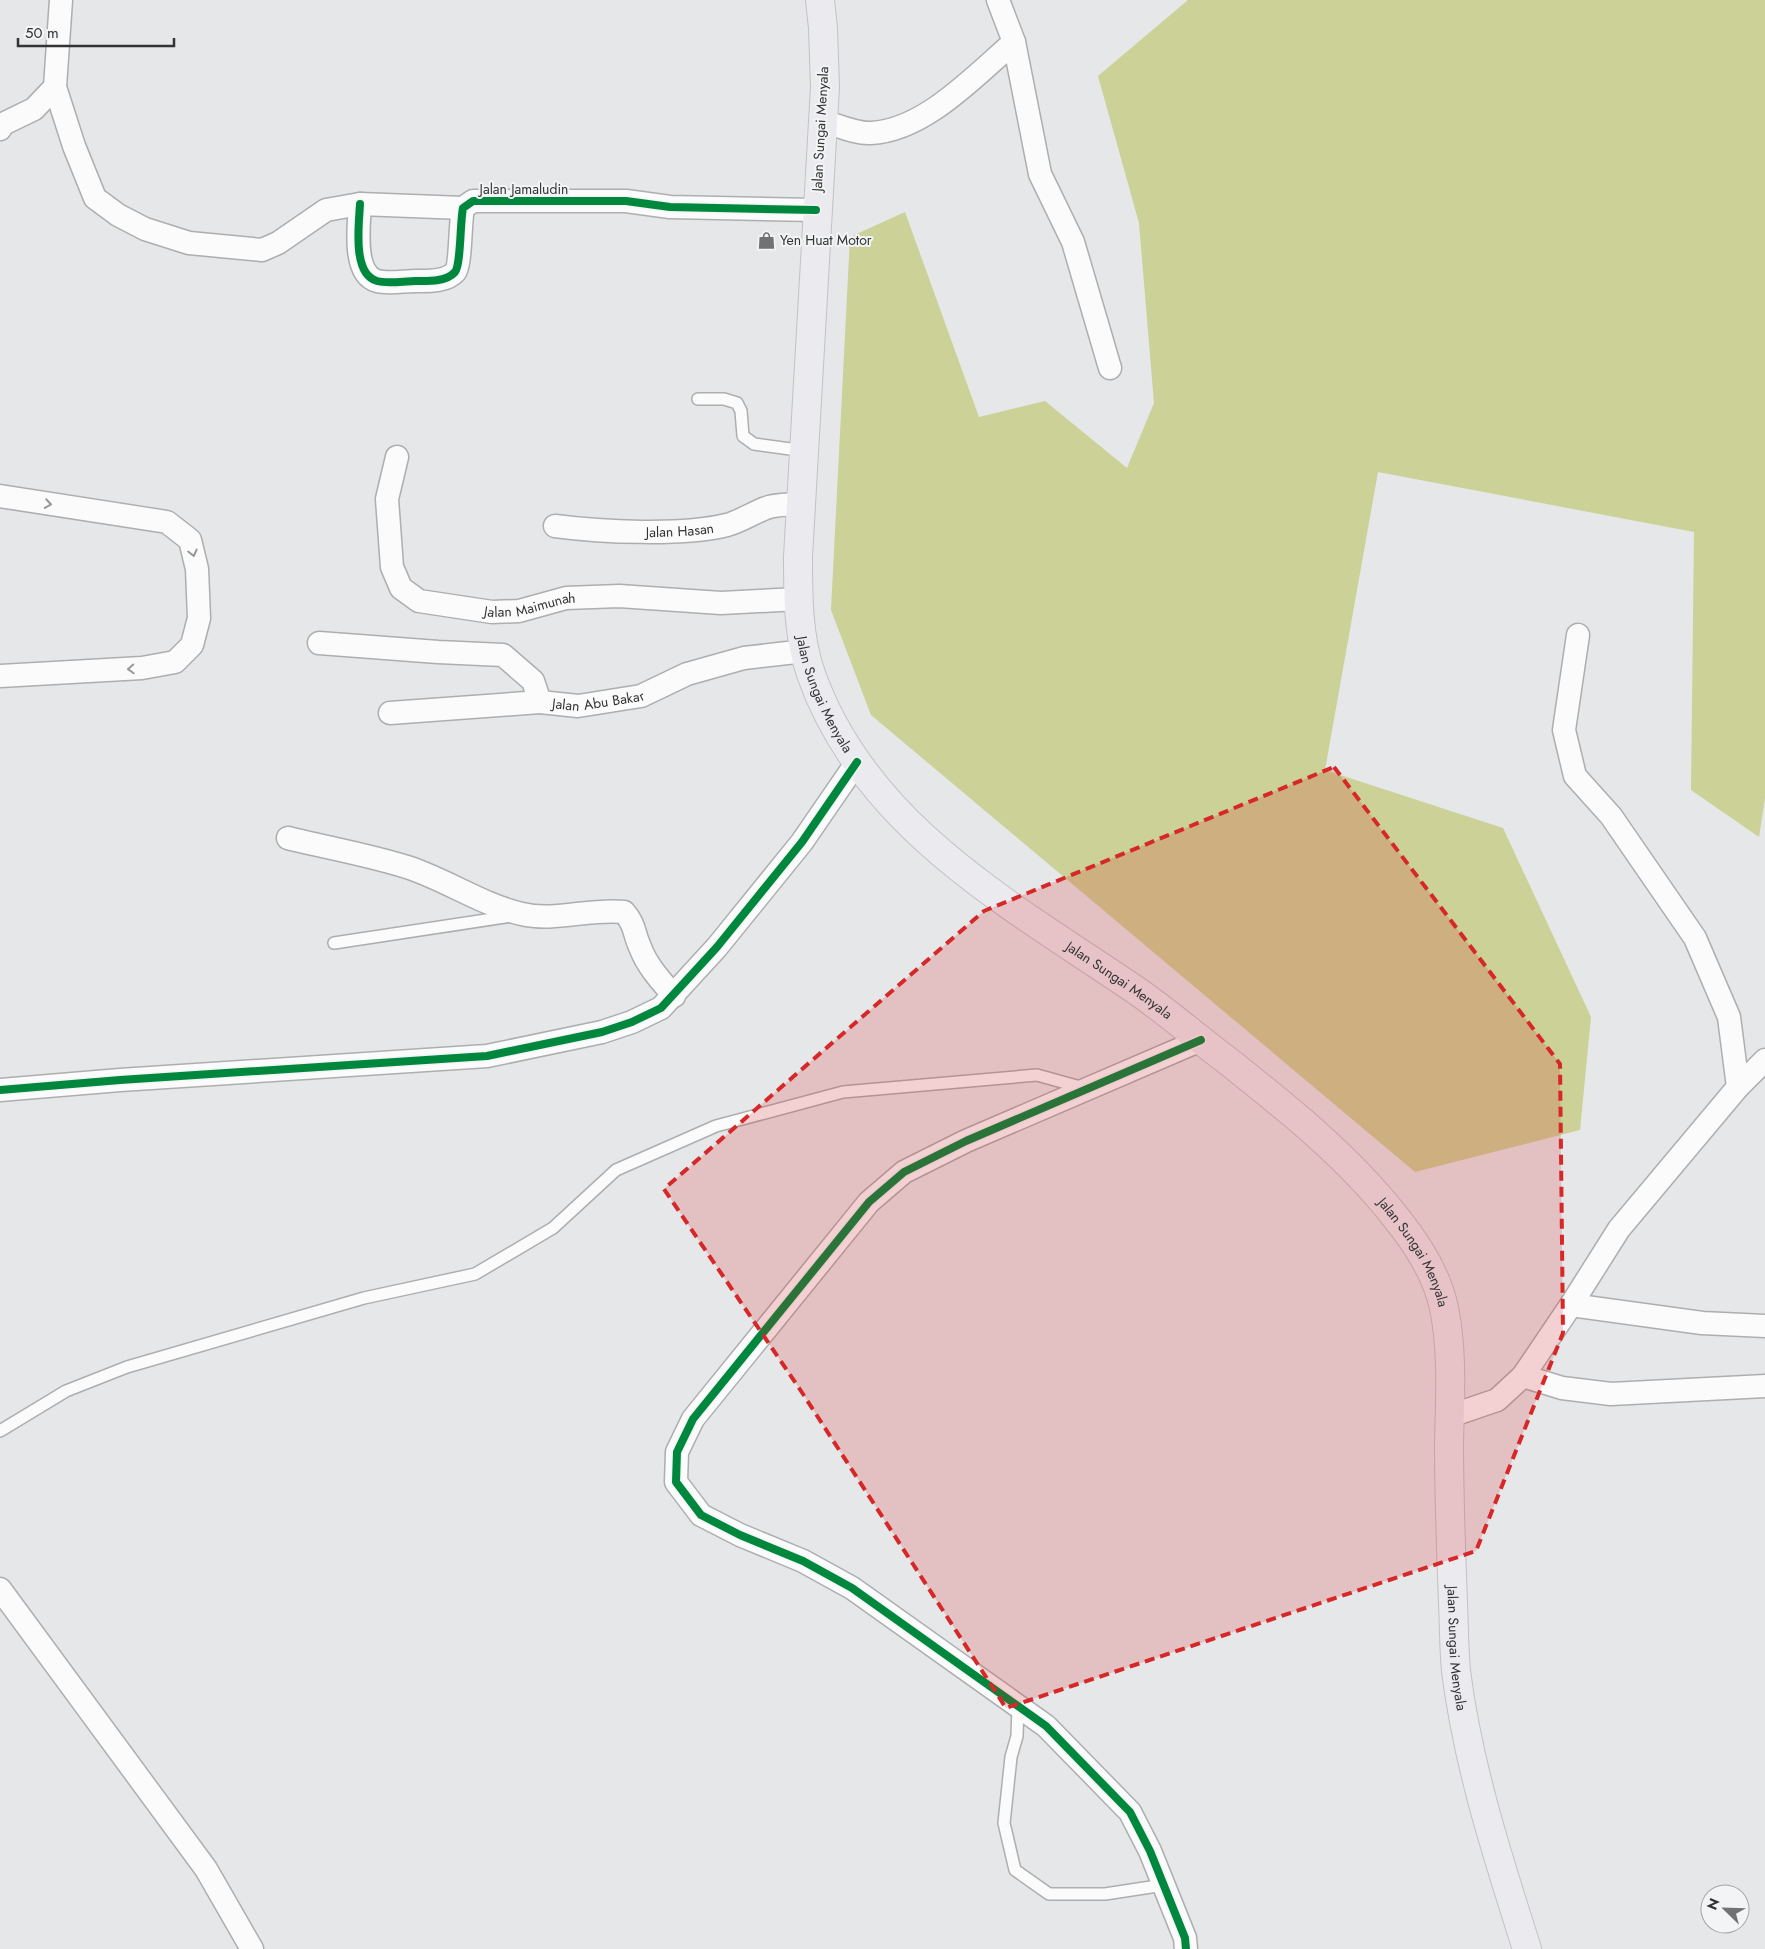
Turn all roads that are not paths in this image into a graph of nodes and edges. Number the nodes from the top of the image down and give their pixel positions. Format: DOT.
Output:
graph roads {
  1 [pos="61,0"];
  2 [pos="820,0"];
  3 [pos="998,0"];
  4 [pos="1014,42"];
  5 [pos="55,87"];
  6 [pos="823,121"];
  7 [pos="0,128"];
  8 [pos="360,204"];
  9 [pos="463,208"];
  10 [pos="816,210"];
  11 [pos="1110,368"];
  12 [pos="698,399"];
  13 [pos="805,451"];
  14 [pos="396,457"];
  15 [pos="0,496"];
  16 [pos="800,504"];
  17 [pos="555,526"];
  18 [pos="798,600"];
  19 [pos="1578,635"];
  20 [pos="319,643"];
  21 [pos="804,651"];
  22 [pos="0,676"];
  23 [pos="540,702"];
  24 [pos="390,713"];
  25 [pos="857,762"];
  26 [pos="288,838"];
  27 [pos="524,915"];
  28 [pos="334,943"];
  29 [pos="674,996"];
  30 [pos="1200,1040"];
  31 [pos="1765,1060"];
  32 [pos="1738,1087"];
  33 [pos="1088,1089"];
  34 [pos="0,1090"];
  35 [pos="1571,1305"];
  36 [pos="1765,1326"];
  37 [pos="1523,1376"];
  38 [pos="1765,1386"];
  39 [pos="1450,1416"];
  40 [pos="0,1431"];
  41 [pos="0,1589"];
  42 [pos="1018,1706"];
  43 [pos="1164,1885"];
  44 [pos="252,1949"];
  45 [pos="1186,1949"];
  46 [pos="1527,1949"];
  1 -- 5 [label="street"];
  2 -- 6 [label="main road, Jalan Sungai Menyala"];
  3 -- 4 [label="street"];
  4 -- 6 [label="street"];
  4 -- 11 [label="street"];
  5 -- 7 [label="street"];
  5 -- 8 [label="street"];
  6 -- 10 [label="main road, Jalan Sungai Menyala"];
  8 -- 9 [label="street"];
  8 -- 9 [label="street, Jalan Jamaludin"];
  9 -- 10 [label="street, Jalan Jamaludin"];
  10 -- 13 [label="main road, Jalan Sungai Menyala"];
  12 -- 13 [label="lane"];
  13 -- 16 [label="main road, Jalan Sungai Menyala"];
  14 -- 18 [label="street, Jalan Maimunah"];
  15 -- 22 [label="street, one-way"];
  16 -- 17 [label="street, Jalan Hasan"];
  16 -- 18 [label="main road, Jalan Sungai Menyala"];
  18 -- 21 [label="main road, Jalan Sungai Menyala"];
  19 -- 32 [label="street"];
  20 -- 23 [label="street, Jalan Abu Bakar"];
  21 -- 23 [label="street, Jalan Abu Bakar"];
  21 -- 25 [label="main road, Jalan Sungai Menyala"];
  23 -- 24 [label="street"];
  25 -- 29 [label="street"];
  25 -- 30 [label="main road, Jalan Sungai Menyala"];
  26 -- 27 [label="street"];
  27 -- 28 [label="lane"];
  27 -- 29 [label="street"];
  29 -- 34 [label="street"];
  30 -- 33 [label="street"];
  30 -- 39 [label="main road, Jalan Sungai Menyala"];
  31 -- 32 [label="street"];
  32 -- 35 [label="street"];
  33 -- 40 [label="lane"];
  33 -- 42 [label="street"];
  35 -- 36 [label="street"];
  35 -- 37 [label="street"];
  37 -- 38 [label="street"];
  37 -- 39 [label="street"];
  39 -- 46 [label="main road, Jalan Sungai Menyala"];
  41 -- 44 [label="street"];
  42 -- 43 [label="street"];
  42 -- 43 [label="lane"];
  43 -- 45 [label="street"];
}
